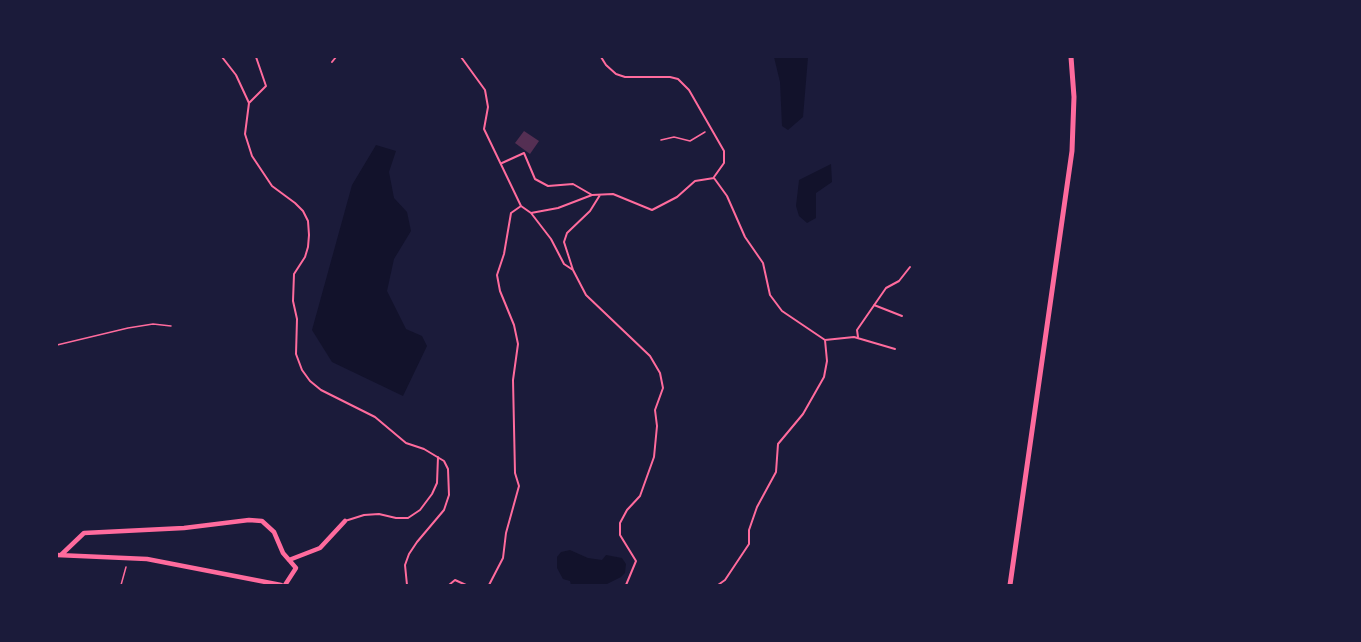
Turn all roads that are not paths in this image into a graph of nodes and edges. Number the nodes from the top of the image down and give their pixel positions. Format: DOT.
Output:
graph roads {
  1 [pos="222,57"];
  2 [pos="256,57"];
  3 [pos="336,57"];
  4 [pos="461,57"];
  5 [pos="601,57"];
  6 [pos="1071,57"];
  7 [pos="332,62"];
  8 [pos="249,103"];
  9 [pos="501,164"];
  10 [pos="714,178"];
  11 [pos="592,195"];
  12 [pos="600,195"];
  13 [pos="521,206"];
  14 [pos="531,213"];
  15 [pos="910,267"];
  16 [pos="573,270"];
  17 [pos="874,305"];
  18 [pos="902,316"];
  19 [pos="858,338"];
  20 [pos="825,340"];
  21 [pos="895,349"];
  22 [pos="438,457"];
  23 [pos="345,521"];
  24 [pos="59,554"];
  25 [pos="289,560"];
  26 [pos="283,585"];
  27 [pos="407,585"];
  28 [pos="449,585"];
  29 [pos="466,585"];
  30 [pos="489,585"];
  31 [pos="626,585"];
  32 [pos="718,585"];
  33 [pos="1010,585"];
  1 -- 8 [label="lane"];
  2 -- 8 [label="lane"];
  3 -- 7 [label="lane"];
  4 -- 9 [label="lane"];
  5 -- 10 [label="lane"];
  6 -- 33 [label="street"];
  8 -- 22 [label="lane"];
  9 -- 11 [label="lane"];
  9 -- 13 [label="lane"];
  10 -- 12 [label="lane"];
  10 -- 20 [label="lane"];
  11 -- 12 [label="lane"];
  11 -- 14 [label="lane"];
  12 -- 16 [label="lane"];
  13 -- 14 [label="lane"];
  13 -- 30 [label="lane"];
  14 -- 16 [label="lane"];
  15 -- 17 [label="lane"];
  16 -- 31 [label="lane"];
  17 -- 18 [label="lane"];
  17 -- 19 [label="lane"];
  19 -- 20 [label="lane"];
  19 -- 21 [label="lane"];
  20 -- 32 [label="lane"];
  22 -- 23 [label="lane"];
  22 -- 27 [label="lane"];
  23 -- 25 [label="street"];
  24 -- 25 [label="street"];
  24 -- 26 [label="street"];
  25 -- 26 [label="street"];
  28 -- 29 [label="lane"];
}
